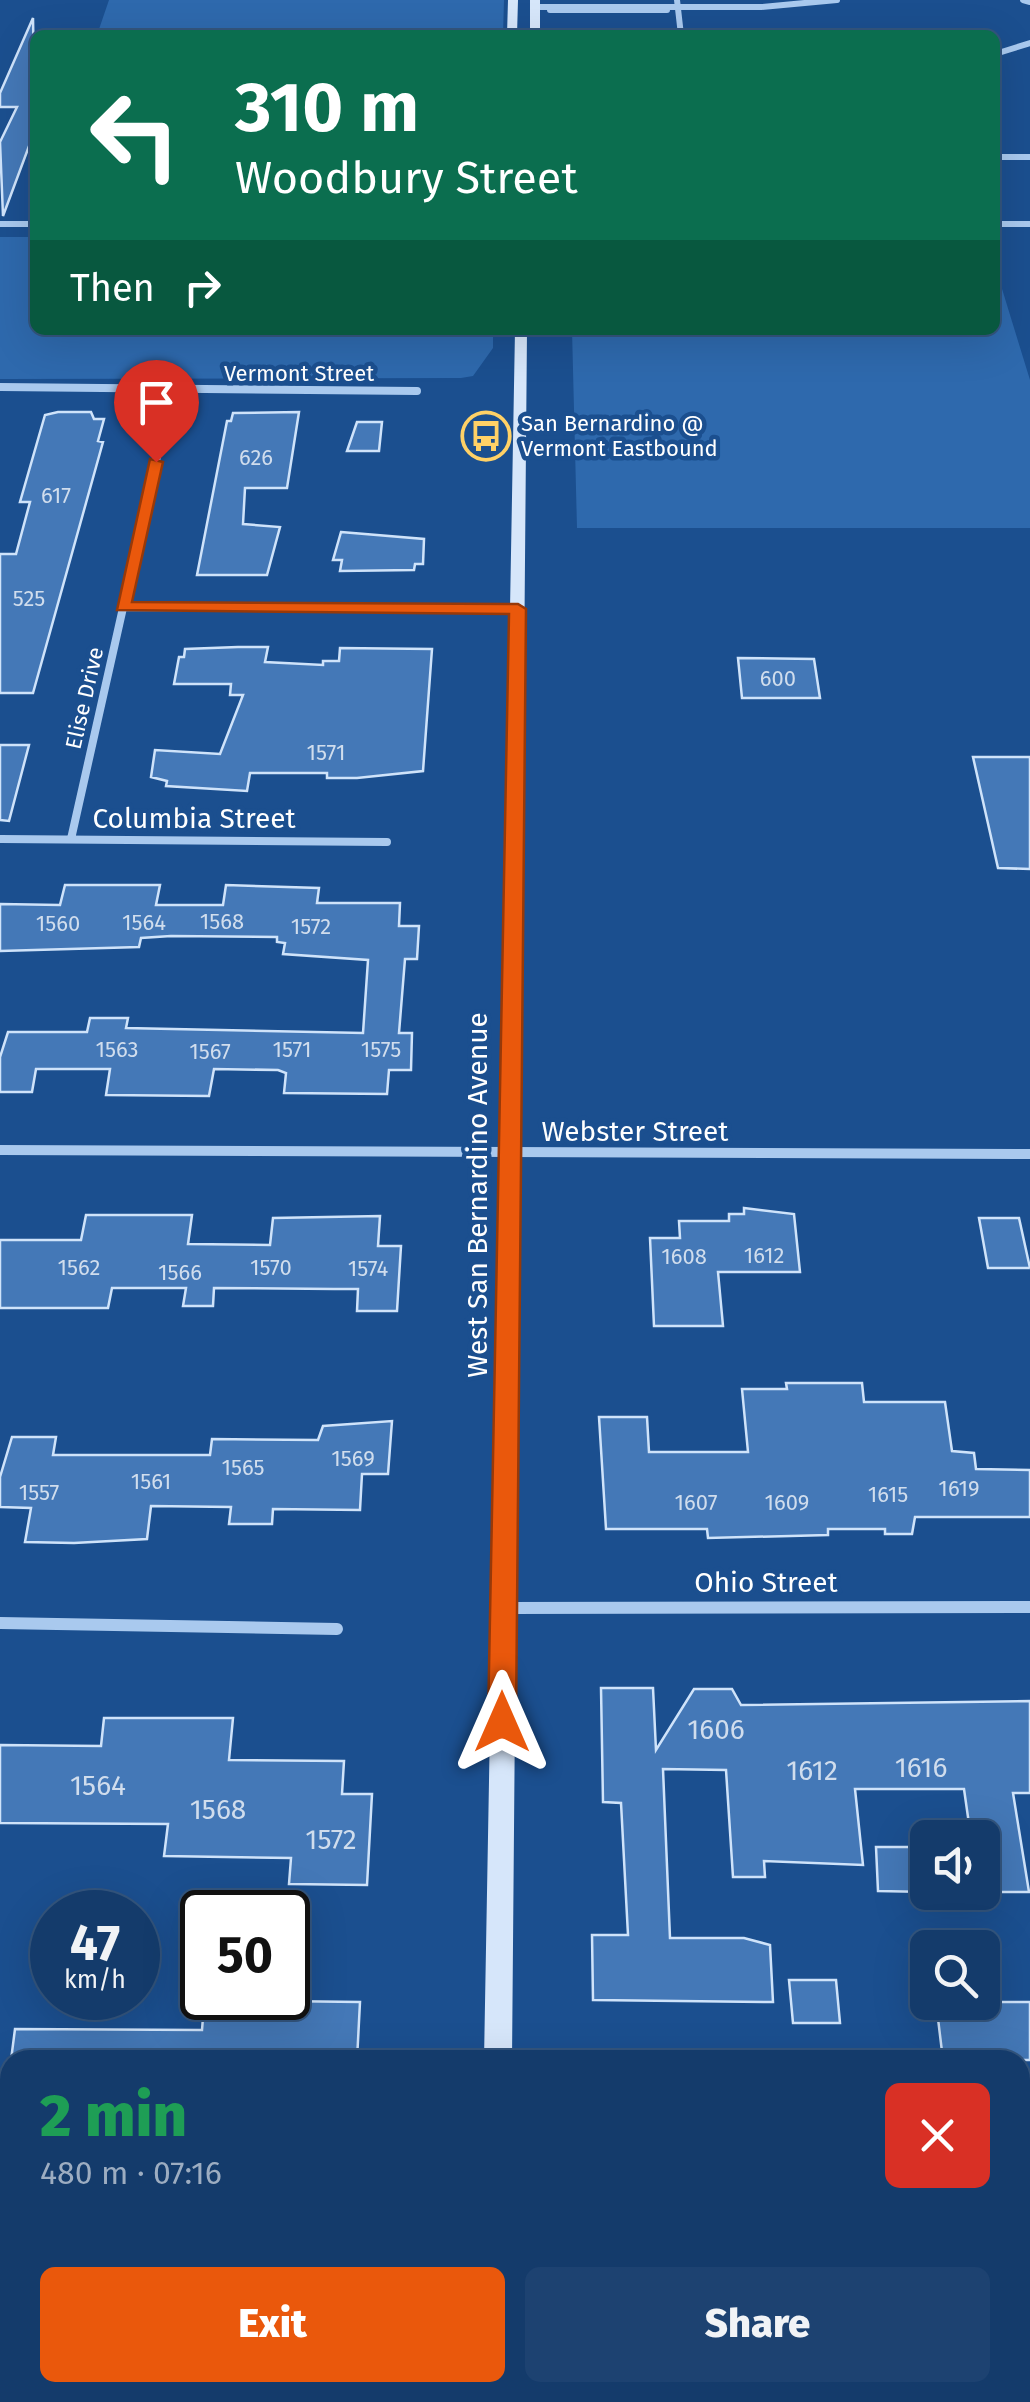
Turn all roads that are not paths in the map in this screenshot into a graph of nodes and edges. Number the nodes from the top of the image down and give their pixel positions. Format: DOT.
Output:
graph roads {
  1 [pos="512,0"];
  2 [pos="524,0"];
  3 [pos="677,0"];
  4 [pos="837,0"];
  5 [pos="1023,0"];
  6 [pos="1030,2"];
  7 [pos="535,4"];
  8 [pos="678,8"];
  9 [pos="512,30"];
  10 [pos="535,30"];
  11 [pos="680,30"];
  12 [pos="1030,43"];
  13 [pos="1000,52"];
  14 [pos="1000,157"];
  15 [pos="1030,157"];
  16 [pos="0,224"];
  17 [pos="30,224"];
  18 [pos="1000,224"];
  19 [pos="1030,224"];
  20 [pos="522,335"];
  21 [pos="0,388"];
  22 [pos="172,390"];
  23 [pos="417,391"];
  24 [pos="123,607"];
  25 [pos="518,609"];
  26 [pos="0,839"];
  27 [pos="71,839"];
  28 [pos="387,842"];
  29 [pos="0,1150"];
  30 [pos="508,1154"];
  31 [pos="1030,1154"];
  32 [pos="1030,1606"];
  33 [pos="503,1608"];
  34 [pos="0,1624"];
  35 [pos="336,1629"];
  36 [pos="498,2050"];
  1 -- 9 [label="main road"];
  2 -- 7 [label="main road"];
  3 -- 8 [label="street"];
  4 -- 8 [label="street"];
  5 -- 6 [label="street"];
  7 -- 8 [label="street"];
  7 -- 10 [label="main road"];
  8 -- 11 [label="street"];
  12 -- 13 [label="street"];
  14 -- 15 [label="street"];
  16 -- 17 [label="street"];
  18 -- 19 [label="street"];
  20 -- 25 [label="main road, West San Bernardino Avenue"];
  21 -- 22 [label="street, Vermont Street"];
  22 -- 23 [label="street, Vermont Street"];
  22 -- 24 [label="street, Elise Drive"];
  24 -- 25 [label="street"];
  24 -- 27 [label="street, Elise Drive"];
  25 -- 30 [label="main road, West San Bernardino Avenue"];
  26 -- 27 [label="street, Columbia Street"];
  27 -- 28 [label="street, Columbia Street"];
  29 -- 30 [label="street, Webster Street"];
  30 -- 31 [label="street, Webster Street"];
  30 -- 33 [label="main road, West San Bernardino Avenue"];
  32 -- 33 [label="street, Ohio Street"];
  33 -- 36 [label="main road, West San Bernardino Avenue"];
  34 -- 35 [label="street"];
}
